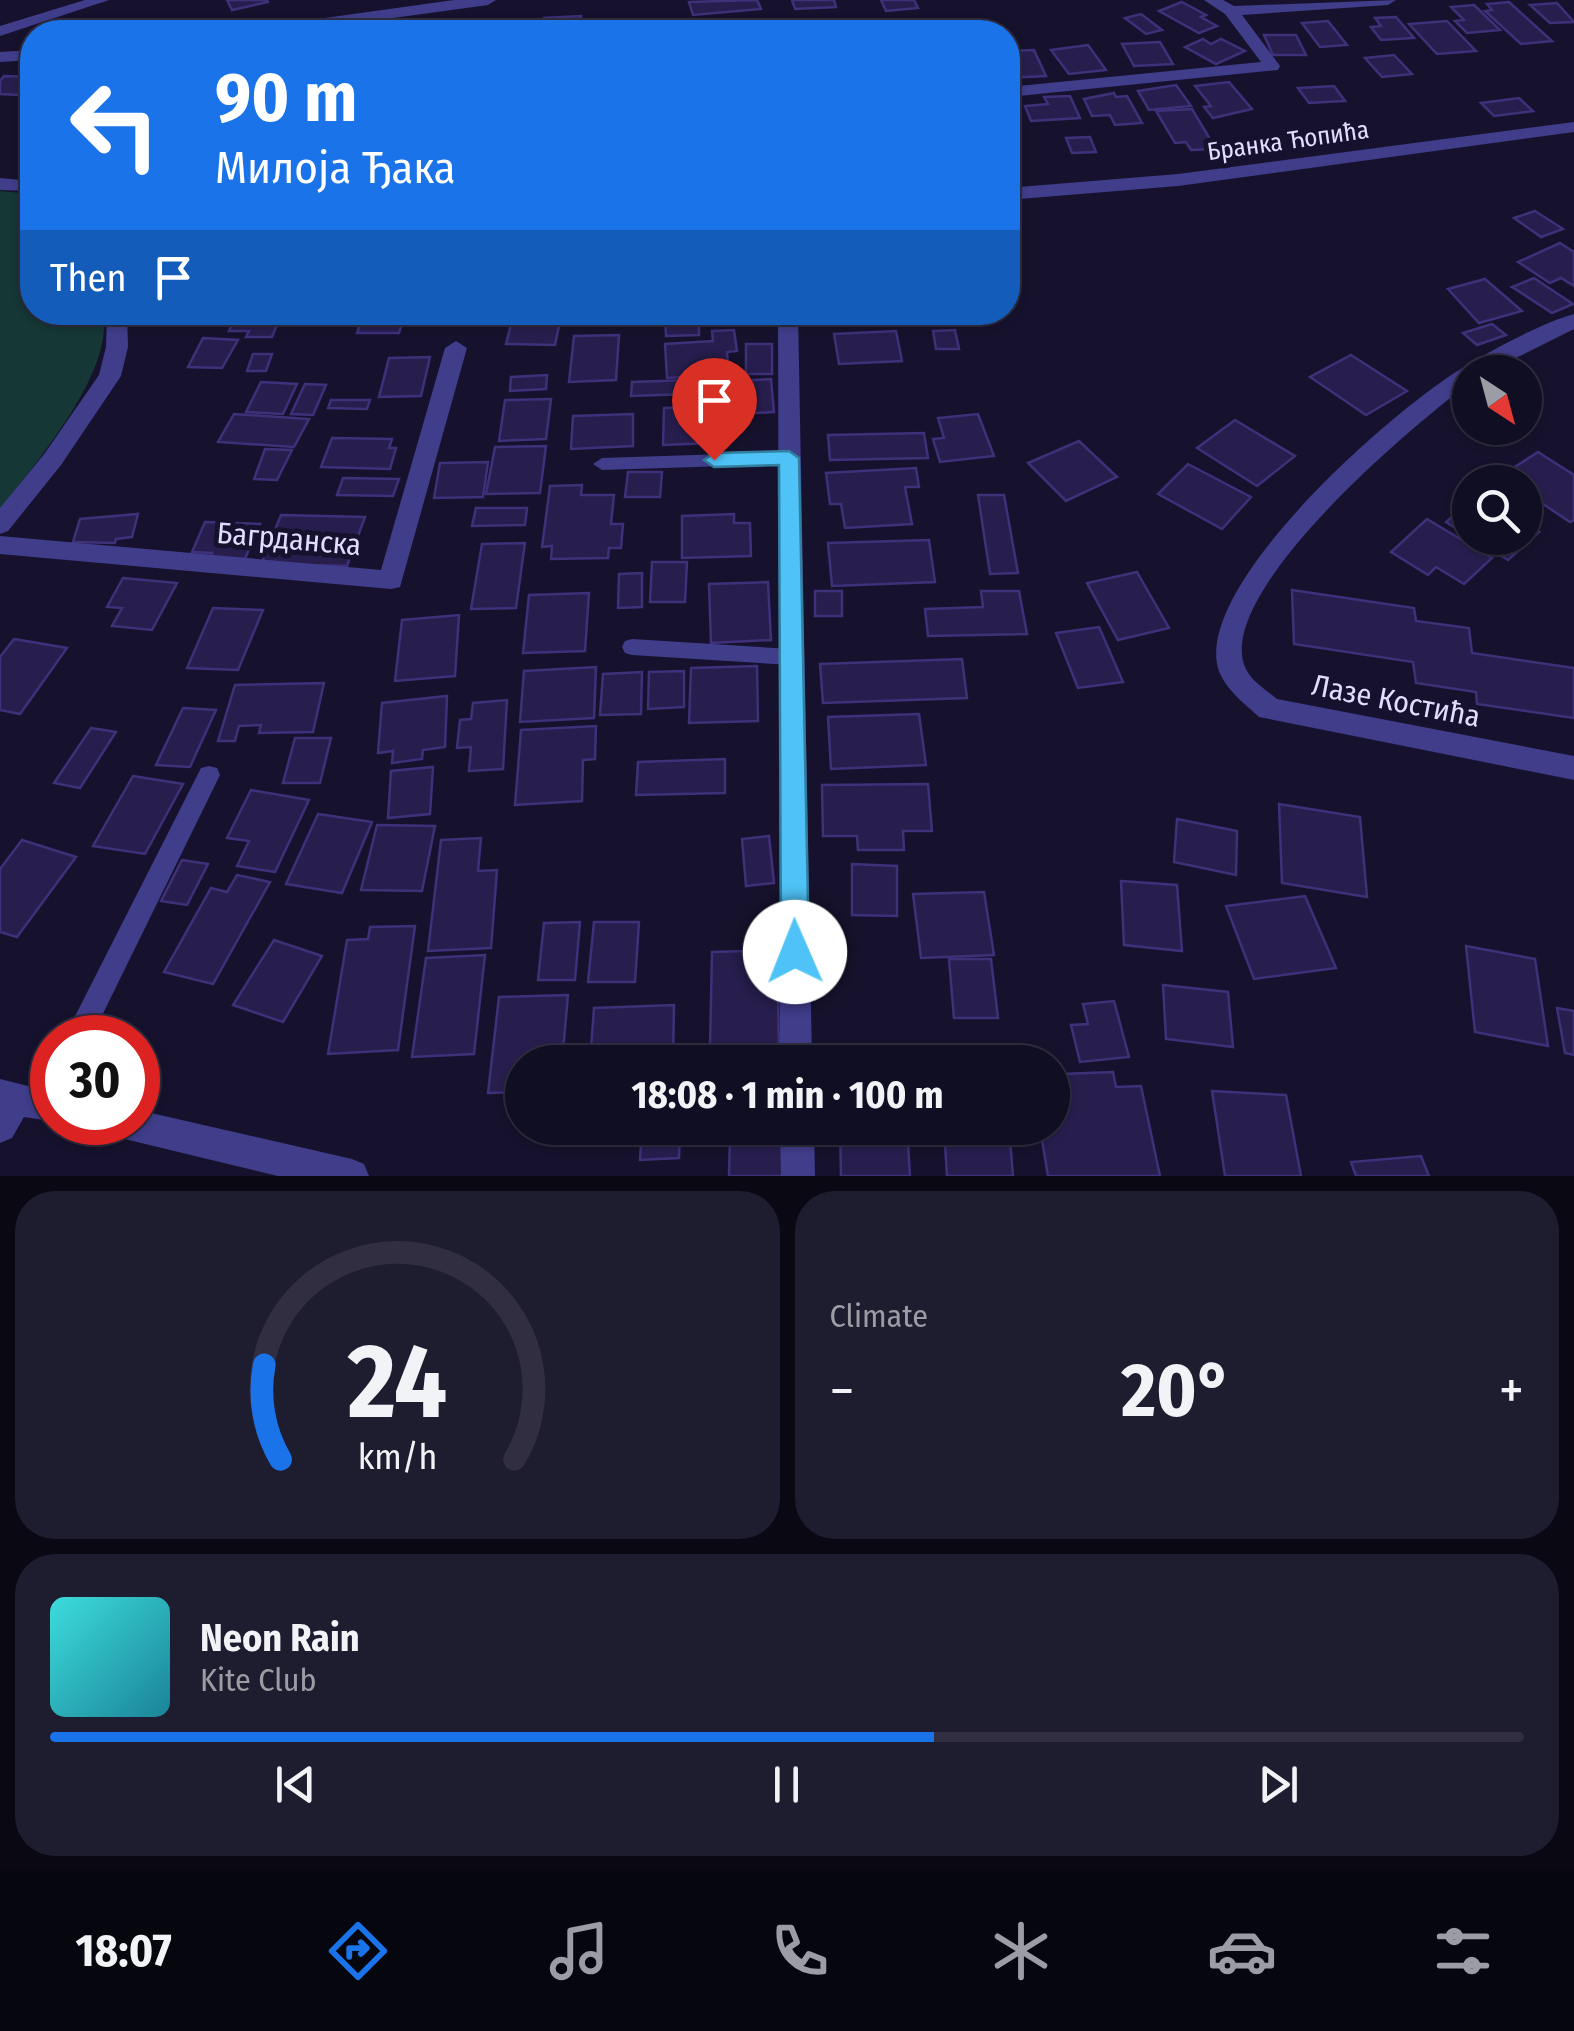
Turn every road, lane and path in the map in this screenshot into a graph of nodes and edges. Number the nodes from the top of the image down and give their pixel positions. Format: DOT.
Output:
graph roads {
  1 [pos="101,0"];
  2 [pos="488,0"];
  3 [pos="1212,0"];
  4 [pos="1388,0"];
  5 [pos="1231,11"];
  6 [pos="34,20"];
  7 [pos="346,20"];
  8 [pos="1020,91"];
  9 [pos="1574,127"];
  10 [pos="1020,193"];
  11 [pos="1574,321"];
  12 [pos="117,325"];
  13 [pos="788,325"];
  14 [pos="456,348"];
  15 [pos="1506,355"];
  16 [pos="1452,387"];
  17 [pos="789,458"];
  18 [pos="602,464"];
  19 [pos="0,526"];
  20 [pos="0,546"];
  21 [pos="632,647"];
  22 [pos="791,657"];
  23 [pos="1574,768"];
  24 [pos="209,774"];
  25 [pos="88,1015"];
  26 [pos="796,1045"];
  27 [pos="160,1132"];
  28 [pos="797,1145"];
  29 [pos="352,1176"];
  30 [pos="798,1176"];
  1 -- 6 [label="street"];
  2 -- 7 [label="street"];
  3 -- 5 [label="street"];
  4 -- 5 [label="street"];
  5 -- 8 [label="street"];
  9 -- 10 [label="street, Бранка Ћопића"];
  11 -- 15 [label="street"];
  12 -- 19 [label="street"];
  13 -- 17 [label="street"];
  14 -- 20 [label="street, Багрданска"];
  16 -- 23 [label="street, Лазе Костића"];
  17 -- 18 [label="lane"];
  17 -- 22 [label="street"];
  21 -- 22 [label="lane"];
  22 -- 26 [label="street"];
  24 -- 25 [label="lane"];
  27 -- 29 [label="street"];
  28 -- 30 [label="street"];
}
